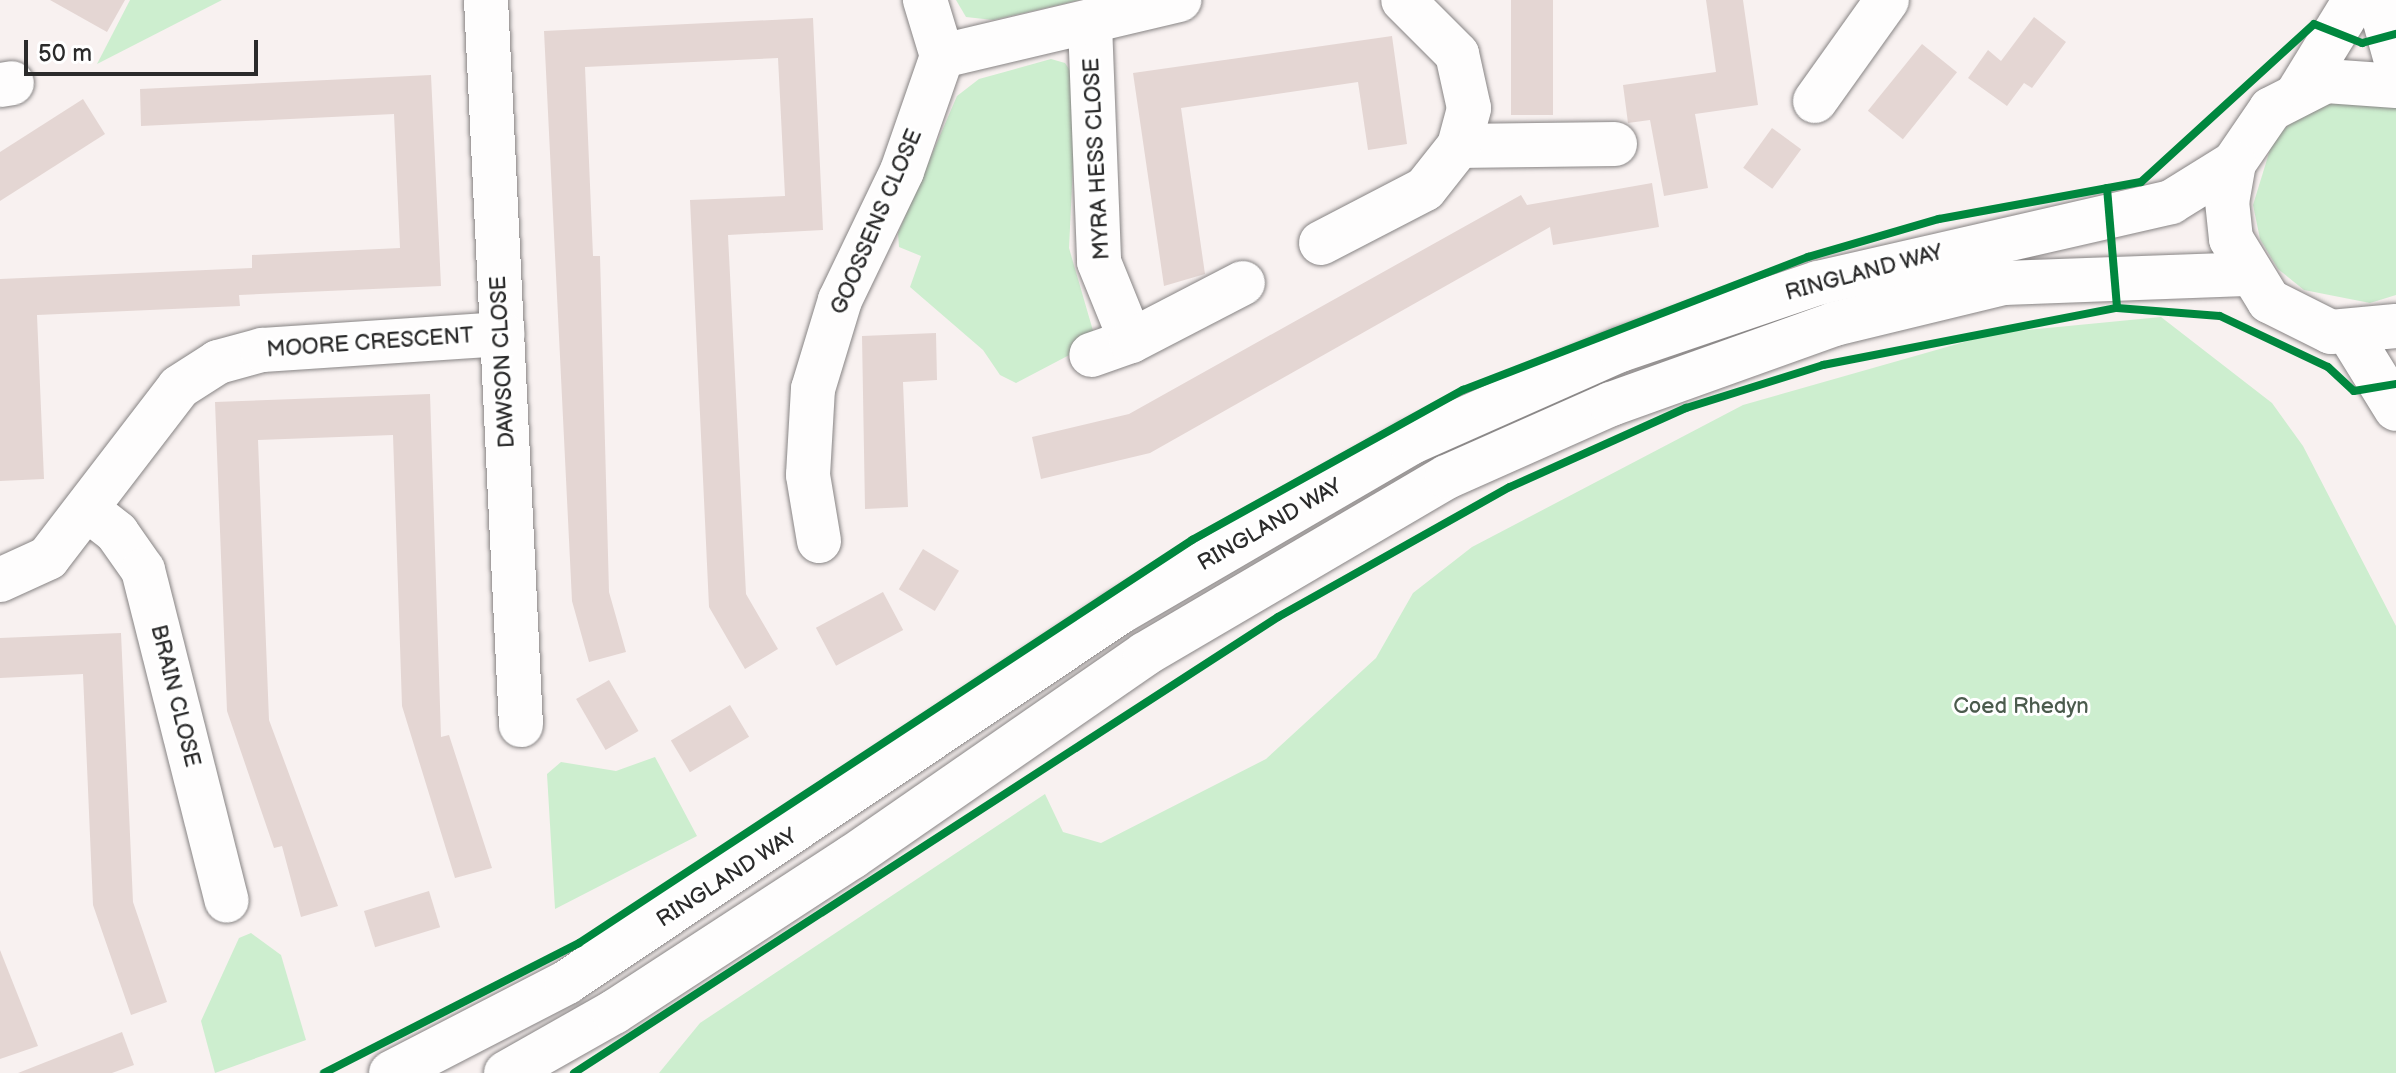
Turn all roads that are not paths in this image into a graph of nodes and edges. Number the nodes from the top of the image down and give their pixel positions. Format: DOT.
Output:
graph roads {
  1 [pos="486,0"];
  2 [pos="925,0"];
  3 [pos="1179,0"];
  4 [pos="1403,0"];
  5 [pos="1887,0"];
  6 [pos="2355,0"];
  7 [pos="2379,0"];
  8 [pos="1090,24"];
  9 [pos="942,56"];
  10 [pos="2396,61"];
  11 [pos="2396,86"];
  12 [pos="2299,91"];
  13 [pos="1815,101"];
  14 [pos="1615,144"];
  15 [pos="1459,146"];
  16 [pos="2234,163"];
  17 [pos="1321,243"];
  18 [pos="2246,274"];
  19 [pos="1243,283"];
  20 [pos="2396,326"];
  21 [pos="2349,333"];
  22 [pos="502,334"];
  23 [pos="2396,409"];
  24 [pos="88,510"];
  25 [pos="819,541"];
  26 [pos="0,580"];
  27 [pos="521,725"];
  28 [pos="227,901"];
  29 [pos="391,1073"];
  30 [pos="506,1073"];
  1 -- 22 [label="main road, DAWSON CLOSE"];
  2 -- 9 [label="main road"];
  3 -- 8 [label="main road"];
  4 -- 15 [label="main road"];
  5 -- 13 [label="main road"];
  6 -- 12 [label="main road"];
  7 -- 10 [label="main road"];
  8 -- 9 [label="main road"];
  8 -- 19 [label="main road, MYRA HESS CLOSE"];
  9 -- 25 [label="main road, GOOSSENS CLOSE"];
  11 -- 12 [label="main road"];
  12 -- 16 [label="main road"];
  14 -- 15 [label="main road"];
  15 -- 17 [label="main road"];
  16 -- 18 [label="main road"];
  16 -- 29 [label="main road, RINGLAND WAY"];
  18 -- 21 [label="main road"];
  18 -- 30 [label="main road, RINGLAND WAY"];
  20 -- 21 [label="main road"];
  21 -- 23 [label="main road"];
  22 -- 24 [label="main road, MOORE CRESCENT"];
  22 -- 27 [label="main road, DAWSON CLOSE"];
  24 -- 26 [label="main road, MOORE CRESCENT"];
  24 -- 28 [label="main road, BRAIN CLOSE"];
}
